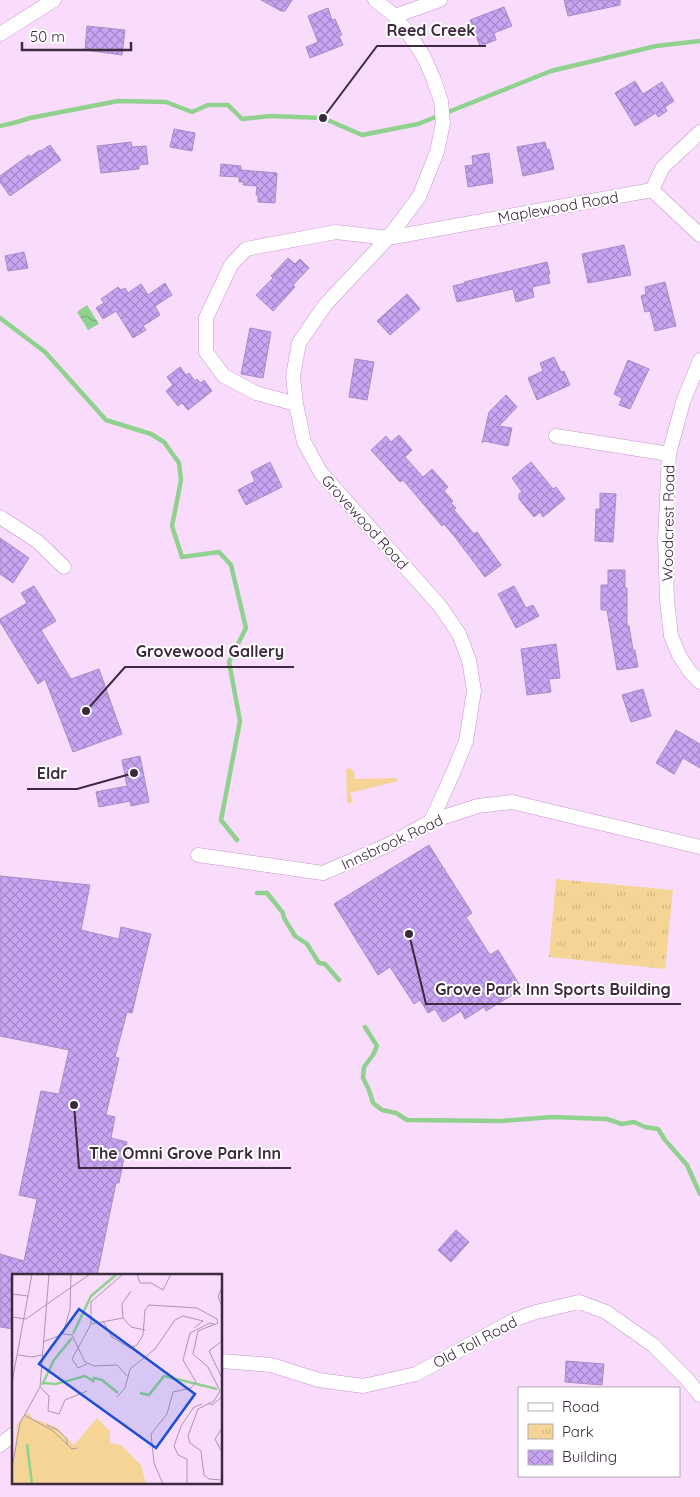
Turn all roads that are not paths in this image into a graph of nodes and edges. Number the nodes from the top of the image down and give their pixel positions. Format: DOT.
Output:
graph roads {
  1 [pos="54,0"];
  2 [pos="375,0"];
  3 [pos="440,0"];
  4 [pos="395,16"];
  5 [pos="0,34"];
  6 [pos="700,132"];
  7 [pos="652,190"];
  8 [pos="700,235"];
  9 [pos="388,238"];
  10 [pos="700,360"];
  11 [pos="296,404"];
  12 [pos="556,436"];
  13 [pos="669,454"];
  14 [pos="0,517"];
  15 [pos="64,567"];
  16 [pos="700,682"];
  17 [pos="431,821"];
  18 [pos="700,847"];
  19 [pos="198,855"];
  20 [pos="222,1361"];
  21 [pos="700,1395"];
  22 [pos="12,1436"];
  23 [pos="0,1445"];
  1 -- 5 [label="street"];
  2 -- 4 [label="street, Grovewood Road"];
  3 -- 4 [label="street"];
  4 -- 9 [label="street, Grovewood Road"];
  6 -- 7 [label="street"];
  7 -- 8 [label="street"];
  7 -- 9 [label="street, Maplewood Road"];
  9 -- 11 [label="street, Grovewood Road"];
  9 -- 11 [label="street, Maplewood Road"];
  10 -- 13 [label="street, Woodcrest Road"];
  11 -- 17 [label="street, Grovewood Road"];
  12 -- 13 [label="street"];
  13 -- 16 [label="street, Woodcrest Road"];
  14 -- 15 [label="street"];
  17 -- 18 [label="street, Innsbrook Road"];
  17 -- 19 [label="street, Innsbrook Road"];
  20 -- 21 [label="street, Old Toll Road"];
  22 -- 23 [label="street"];
}
